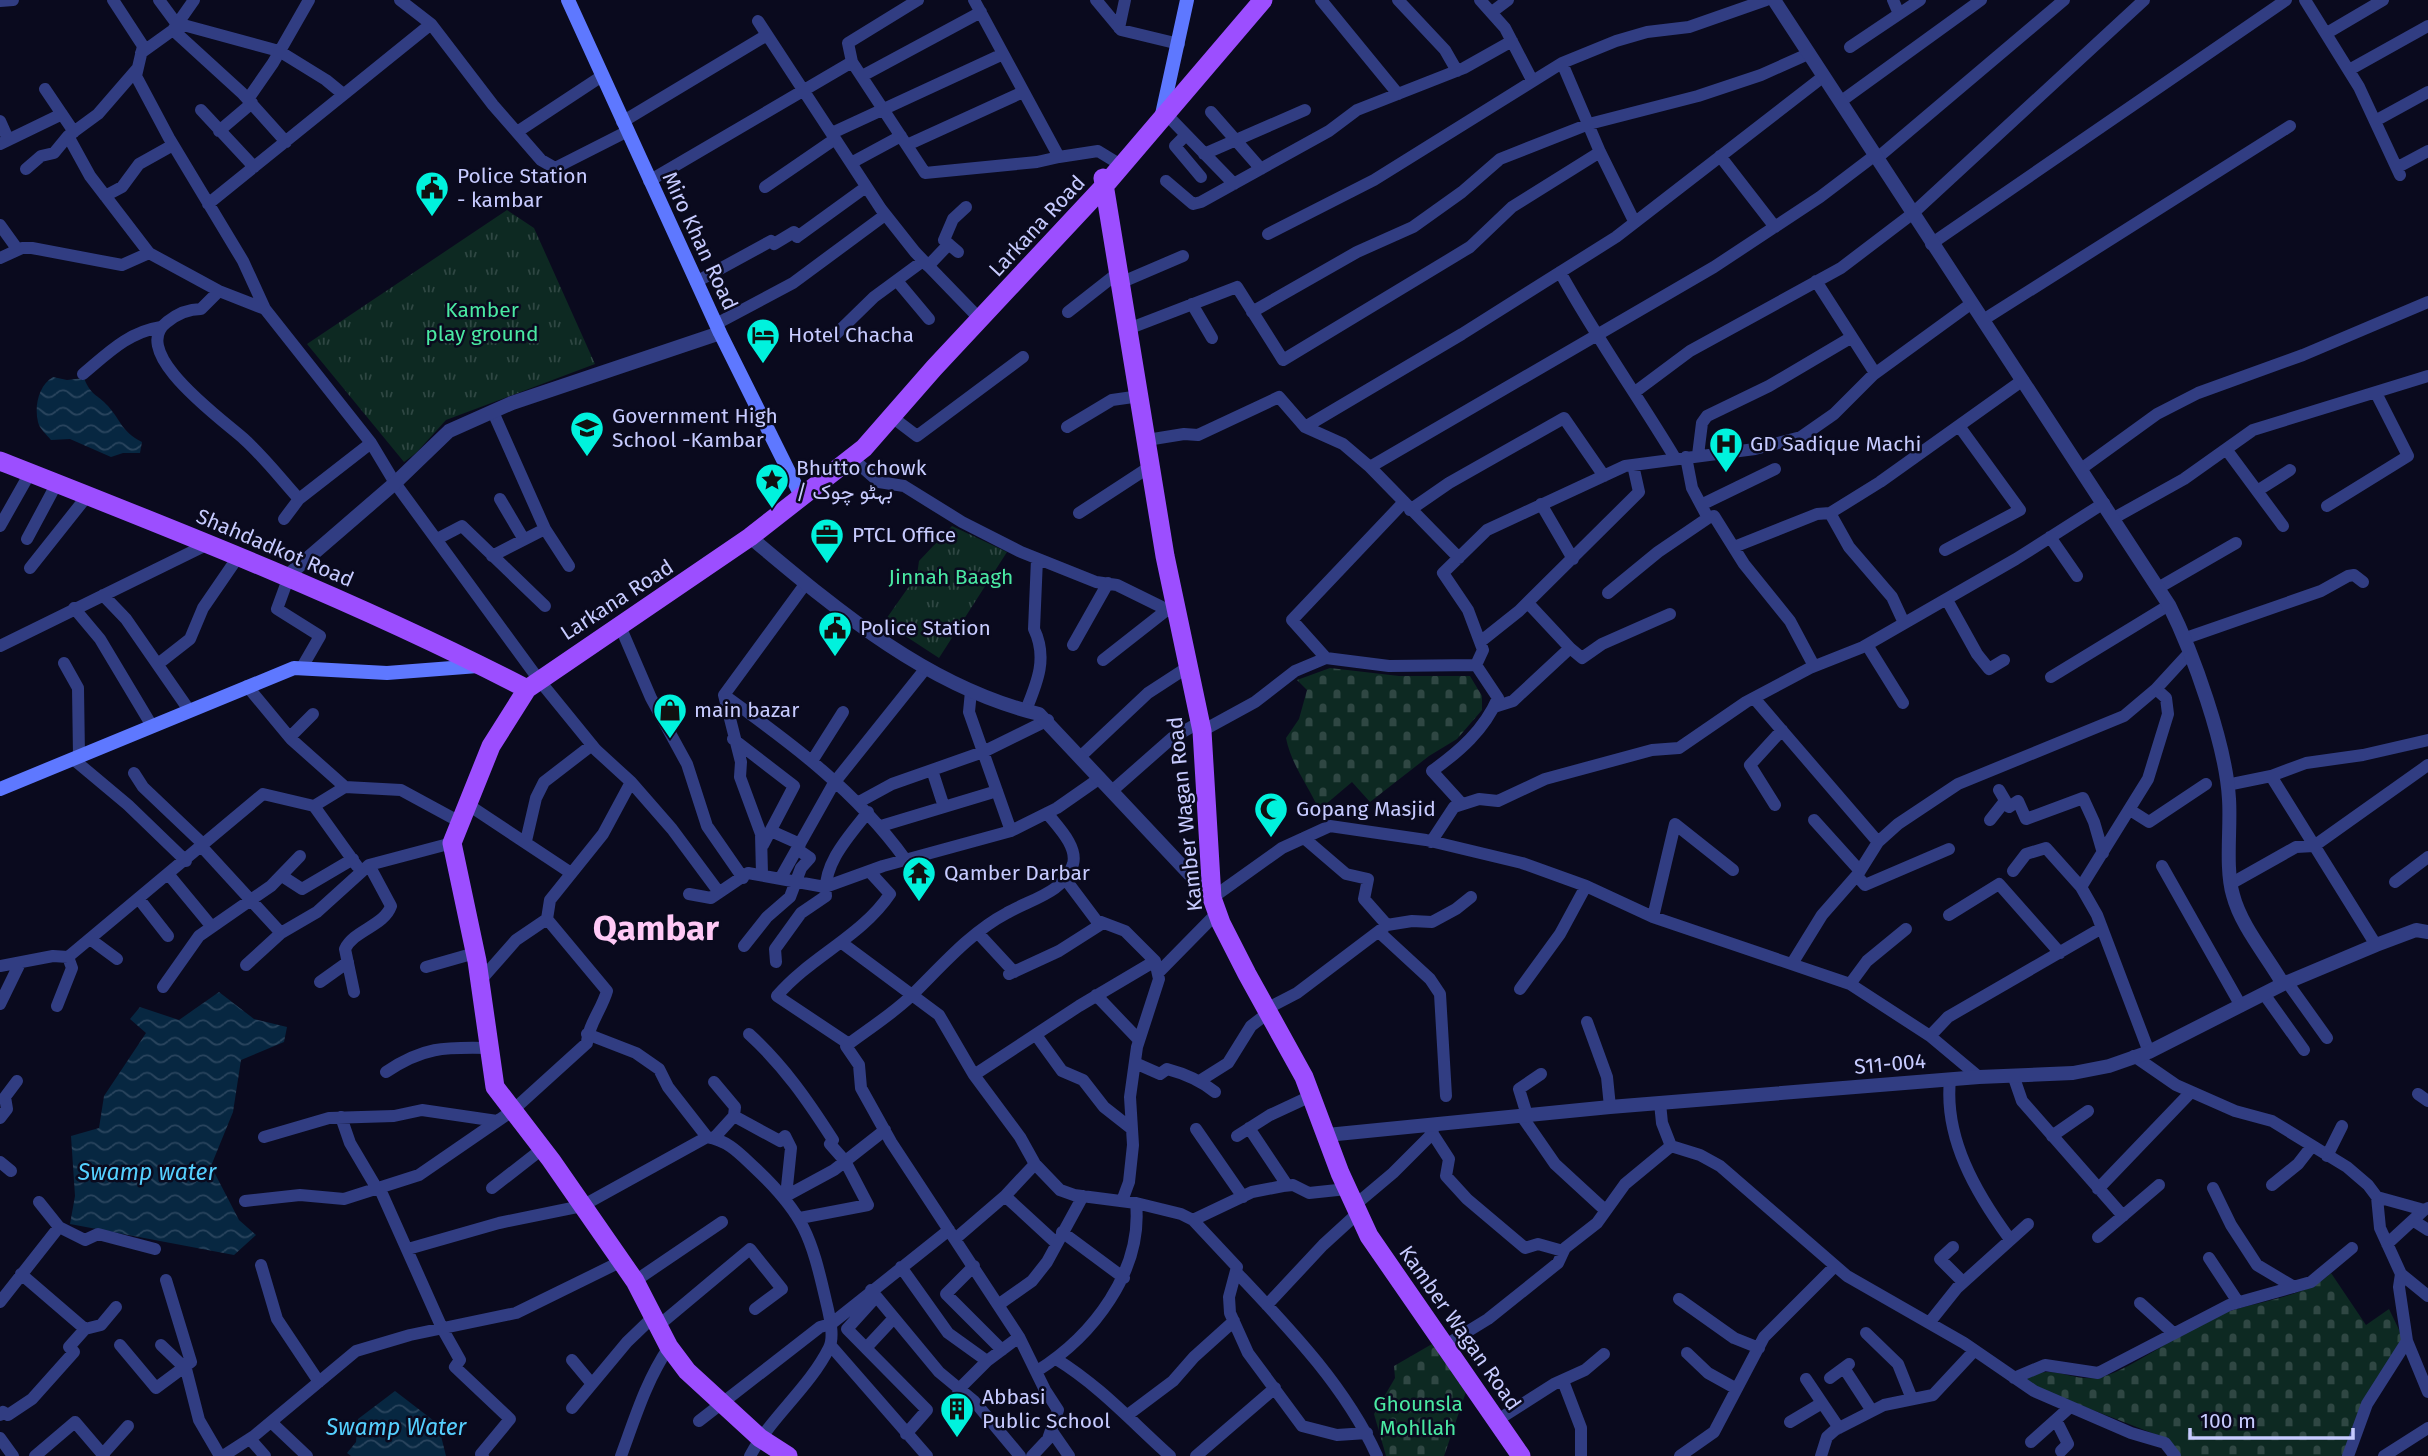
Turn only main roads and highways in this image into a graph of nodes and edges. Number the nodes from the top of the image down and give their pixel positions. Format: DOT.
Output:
graph roads {
  1 [pos="568,0"];
  2 [pos="1187,0"];
  3 [pos="1253,5"];
  4 [pos="1164,112"];
  5 [pos="1108,175"];
  6 [pos="0,461"];
  7 [pos="834,472"];
  8 [pos="801,496"];
  9 [pos="482,666"];
  10 [pos="533,685"];
  11 [pos="0,789"];
  12 [pos="788,1456"];
  13 [pos="1521,1456"];
  1 -- 8 [label="main road, Miro Khan Road"];
  2 -- 4 [label="main road"];
  3 -- 4 [label="main road, Larkana Road"];
  4 -- 5 [label="main road, Larkana Road"];
  5 -- 7 [label="main road, Larkana Road"];
  5 -- 7 [label="main road, Larkana Road"];
  5 -- 13 [label="main road, Kamber Wagan Road"];
  6 -- 9 [label="main road, Shahdadkot Road"];
  7 -- 8 [label="main road, Larkana Road"];
  8 -- 10 [label="main road, Larkana Road"];
  9 -- 10 [label="main road, Shahdadkot Road"];
  9 -- 11 [label="main road"];
  10 -- 12 [label="main road"];
}
